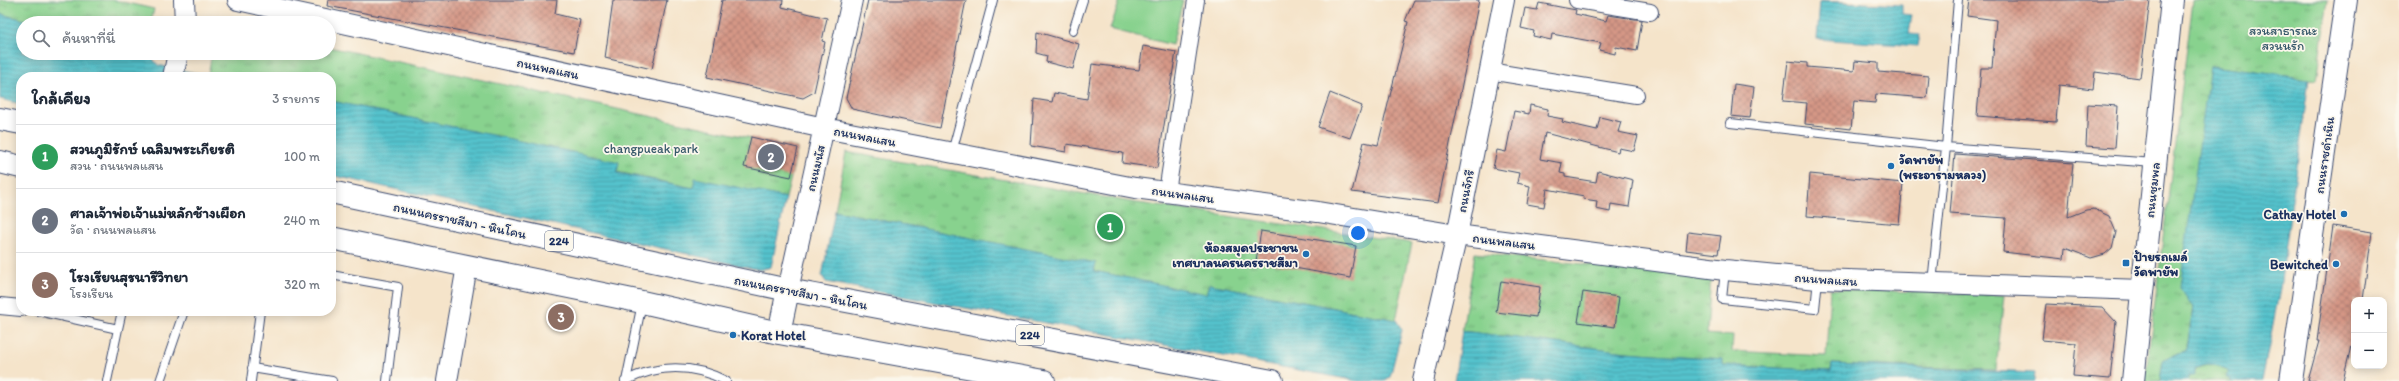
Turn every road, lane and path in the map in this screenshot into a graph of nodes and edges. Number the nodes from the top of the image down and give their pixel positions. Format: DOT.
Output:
graph roads {
  1 [pos="184,0"];
  2 [pos="238,0"];
  3 [pos="852,0"];
  4 [pos="993,0"];
  5 [pos="1083,0"];
  6 [pos="1196,0"];
  7 [pos="1504,0"];
  8 [pos="1577,0"];
  9 [pos="1958,0"];
  10 [pos="2172,0"];
  11 [pos="2346,0"];
  12 [pos="1650,12"];
  13 [pos="185,16"];
  14 [pos="311,16"];
  15 [pos="336,21"];
  16 [pos="1073,31"];
  17 [pos="1490,71"];
  18 [pos="1636,96"];
  19 [pos="0,118"];
  20 [pos="16,122"];
  21 [pos="1730,123"];
  22 [pos="824,128"];
  23 [pos="1946,147"];
  24 [pos="952,153"];
  25 [pos="0,162"];
  26 [pos="2155,163"];
  27 [pos="16,166"];
  28 [pos="1167,192"];
  29 [pos="336,193"];
  30 [pos="1457,235"];
  31 [pos="336,239"];
  32 [pos="467,266"];
  33 [pos="1725,270"];
  34 [pos="336,276"];
  35 [pos="1818,279"];
  36 [pos="1932,284"];
  37 [pos="788,290"];
  38 [pos="2142,290"];
  39 [pos="642,302"];
  40 [pos="0,306"];
  41 [pos="16,308"];
  42 [pos="60,316"];
  43 [pos="121,316"];
  44 [pos="182,316"];
  45 [pos="259,316"];
  46 [pos="118,329"];
  47 [pos="779,333"];
  48 [pos="252,368"];
  49 [pos="1018,378"];
  50 [pos="106,381"];
  51 [pos="160,381"];
  52 [pos="251,381"];
  53 [pos="332,381"];
  54 [pos="387,381"];
  55 [pos="447,381"];
  56 [pos="626,381"];
  57 [pos="726,381"];
  58 [pos="1044,381"];
  59 [pos="1272,381"];
  60 [pos="1423,381"];
  61 [pos="2133,381"];
  62 [pos="2291,381"];
  1 -- 13 [label="street"];
  2 -- 14 [label="street, ถนนพลแสน"];
  3 -- 22 [label="street, ถนนมนัส"];
  4 -- 24 [label="lane"];
  5 -- 16 [label="lane"];
  6 -- 28 [label="street"];
  7 -- 17 [label="street, ถนนจักรี"];
  8 -- 12 [label="street"];
  9 -- 23 [label="lane"];
  10 -- 26 [label="main road, ถนนชุมพล"];
  11 -- 62 [label="main road, ถนนราชดำเนิน"];
  15 -- 22 [label="street, ถนนพลแสน"];
  17 -- 18 [label="street"];
  17 -- 30 [label="street, ถนนจักรี"];
  19 -- 20 [label="main road"];
  21 -- 23 [label="lane"];
  22 -- 24 [label="street, ถนนพลแสน"];
  22 -- 37 [label="street, ถนนมนัส"];
  23 -- 26 [label="lane"];
  23 -- 36 [label="lane"];
  24 -- 28 [label="street, ถนนพลแสน"];
  25 -- 27 [label="main road"];
  26 -- 38 [label="main road, ถนนชุมพล"];
  28 -- 30 [label="street, ถนนพลแสน"];
  29 -- 37 [label="main road, ถนนนครราชสีมา - หินโคน / 224"];
  30 -- 33 [label="street, ถนนพลแสน"];
  30 -- 60 [label="street, ถนนจักรี"];
  31 -- 32 [label="main road"];
  32 -- 39 [label="main road"];
  32 -- 55 [label="street"];
  33 -- 35 [label="street, ถนนพลแสน"];
  33 -- 35 [label="lane"];
  34 -- 54 [label="lane"];
  35 -- 36 [label="street, ถนนพลแสน"];
  36 -- 38 [label="street, ถนนพลแสน"];
  37 -- 47 [label="main road"];
  37 -- 59 [label="main road, ถนนนครราชสีมา - หินโคน / 224"];
  38 -- 61 [label="main road, ถนนชุมพล"];
  39 -- 47 [label="main road"];
  39 -- 56 [label="lane"];
  40 -- 41 [label="street"];
  42 -- 46 [label="lane"];
  43 -- 46 [label="lane"];
  44 -- 51 [label="lane"];
  45 -- 48 [label="lane"];
  46 -- 50 [label="lane"];
  47 -- 49 [label="main road"];
  48 -- 52 [label="lane"];
  48 -- 53 [label="lane"];
  49 -- 58 [label="main road"];
  56 -- 57 [label="lane"];
}
